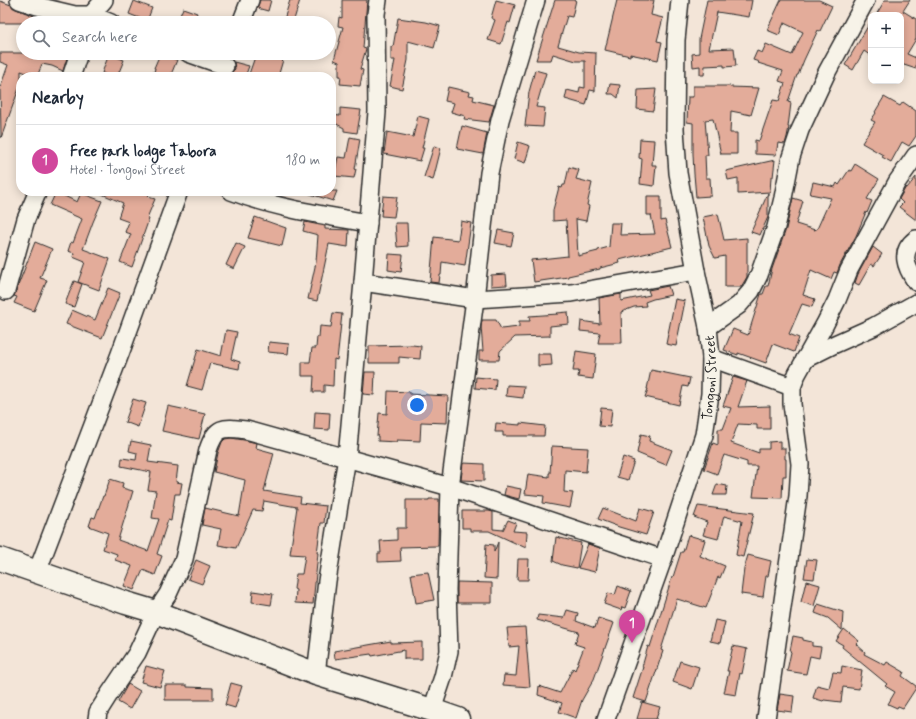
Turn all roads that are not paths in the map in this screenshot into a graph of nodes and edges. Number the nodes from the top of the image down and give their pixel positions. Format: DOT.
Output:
graph roads {
  1 [pos="19,0"];
  2 [pos="104,0"];
  3 [pos="250,0"];
  4 [pos="378,0"];
  5 [pos="536,0"];
  6 [pos="680,0"];
  7 [pos="866,0"];
  8 [pos="79,16"];
  9 [pos="92,16"];
  10 [pos="244,16"];
  11 [pos="77,60"];
  12 [pos="210,60"];
  13 [pos="225,65"];
  14 [pos="73,72"];
  15 [pos="916,155"];
  16 [pos="36,196"];
  17 [pos="177,196"];
  18 [pos="243,196"];
  19 [pos="368,223"];
  20 [pos="916,239"];
  21 [pos="696,271"];
  22 [pos="363,282"];
  23 [pos="916,282"];
  24 [pos="6,291"];
  25 [pos="475,299"];
  26 [pos="916,303"];
  27 [pos="708,327"];
  28 [pos="711,358"];
  29 [pos="805,359"];
  30 [pos="792,387"];
  31 [pos="347,458"];
  32 [pos="450,487"];
  33 [pos="0,558"];
  34 [pos="663,559"];
  35 [pos="37,572"];
  36 [pos="156,612"];
  37 [pos="316,674"];
  38 [pos="432,710"];
  39 [pos="97,719"];
  40 [pos="458,719"];
  41 [pos="606,719"];
  42 [pos="766,719"];
  1 -- 8 [label="street"];
  2 -- 9 [label="street"];
  3 -- 10 [label="street"];
  4 -- 19 [label="street"];
  5 -- 25 [label="street"];
  6 -- 21 [label="street, Tongoni Street"];
  7 -- 27 [label="street"];
  11 -- 14 [label="street"];
  12 -- 13 [label="street"];
  15 -- 29 [label="street"];
  16 -- 24 [label="street"];
  17 -- 35 [label="street"];
  18 -- 19 [label="street"];
  19 -- 22 [label="street"];
  20 -- 23 [label="street"];
  21 -- 25 [label="street"];
  21 -- 27 [label="street, Tongoni Street"];
  22 -- 25 [label="street"];
  22 -- 31 [label="street"];
  25 -- 32 [label="street"];
  26 -- 29 [label="street"];
  27 -- 28 [label="street, Tongoni Street"];
  28 -- 30 [label="street"];
  28 -- 34 [label="street, Tongoni Street"];
  29 -- 30 [label="street"];
  30 -- 42 [label="street"];
  31 -- 32 [label="street"];
  31 -- 36 [label="street"];
  31 -- 37 [label="street"];
  32 -- 34 [label="street"];
  32 -- 38 [label="street"];
  33 -- 35 [label="highway"];
  34 -- 41 [label="street, Tongoni Street"];
  35 -- 36 [label="highway"];
  36 -- 37 [label="highway"];
  36 -- 39 [label="street"];
  37 -- 38 [label="highway"];
  38 -- 40 [label="highway"];
}
